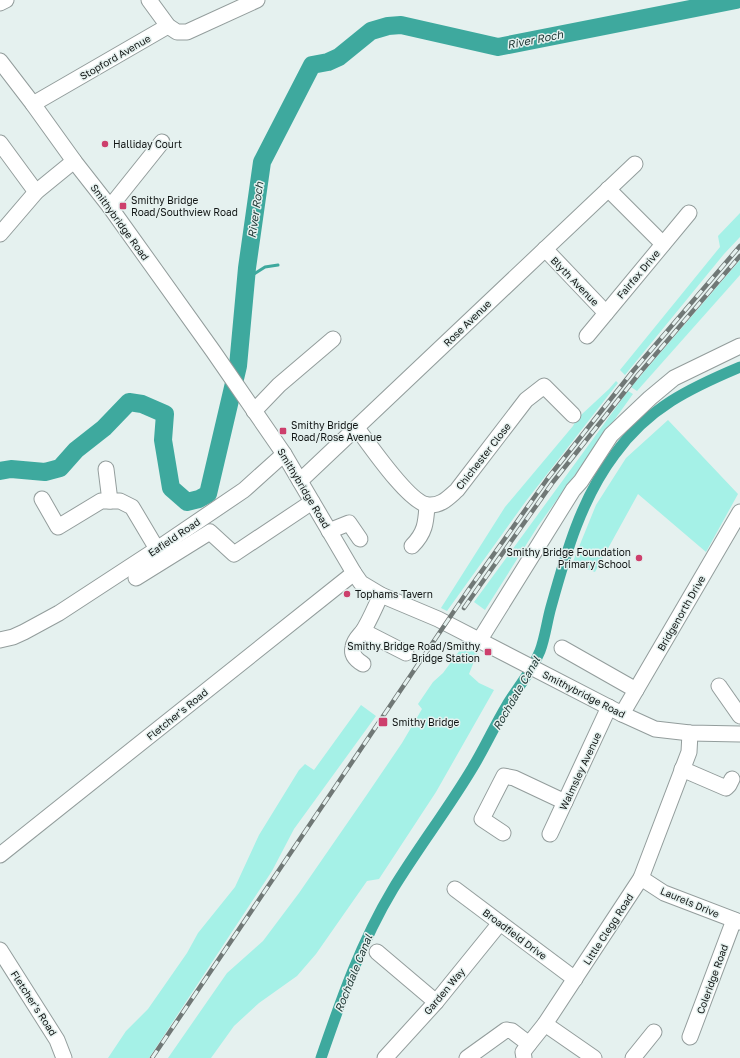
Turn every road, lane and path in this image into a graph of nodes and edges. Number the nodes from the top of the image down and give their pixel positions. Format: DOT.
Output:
graph roads {
  1 [pos="6,0"];
  2 [pos="149,0"];
  3 [pos="257,0"];
  4 [pos="0,3"];
  5 [pos="168,26"];
  6 [pos="0,62"];
  7 [pos="33,104"];
  8 [pos="162,142"];
  9 [pos="0,144"];
  10 [pos="74,161"];
  11 [pos="635,164"];
  12 [pos="608,189"];
  13 [pos="36,192"];
  14 [pos="110,207"];
  15 [pos="689,213"];
  16 [pos="2,228"];
  17 [pos="663,244"];
  18 [pos="545,249"];
  19 [pos="606,313"];
  20 [pos="587,336"];
  21 [pos="333,339"];
  22 [pos="740,346"];
  23 [pos="254,411"];
  24 [pos="573,415"];
  25 [pos="357,428"];
  26 [pos="284,454"];
  27 [pos="106,469"];
  28 [pos="300,481"];
  29 [pos="42,499"];
  30 [pos="110,501"];
  31 [pos="312,502"];
  32 [pos="427,505"];
  33 [pos="740,512"];
  34 [pos="329,531"];
  35 [pos="360,539"];
  36 [pos="412,546"];
  37 [pos="157,548"];
  38 [pos="354,573"];
  39 [pos="136,578"];
  40 [pos="381,595"];
  41 [pos="363,631"];
  42 [pos="0,640"];
  43 [pos="480,641"];
  44 [pos="562,648"];
  45 [pos="406,653"];
  46 [pos="363,664"];
  47 [pos="718,686"];
  48 [pos="636,690"];
  49 [pos="616,711"];
  50 [pos="740,716"];
  51 [pos="740,720"];
  52 [pos="690,733"];
  53 [pos="735,733"];
  54 [pos="682,769"];
  55 [pos="732,779"];
  56 [pos="565,802"];
  57 [pos="502,834"];
  58 [pos="550,834"];
  59 [pos="0,856"];
  60 [pos="641,878"];
  61 [pos="455,889"];
  62 [pos="737,921"];
  63 [pos="500,923"];
  64 [pos="0,950"];
  65 [pos="377,952"];
  66 [pos="575,979"];
  67 [pos="436,1002"];
  68 [pos="545,1024"];
  69 [pos="654,1032"];
  70 [pos="690,1037"];
  71 [pos="529,1044"];
  72 [pos="64,1058"];
  73 [pos="385,1058"];
  74 [pos="467,1058"];
  75 [pos="524,1058"];
  76 [pos="594,1058"];
  77 [pos="633,1058"];
  1 -- 4 [label="street"];
  2 -- 5 [label="street"];
  3 -- 5 [label="street"];
  5 -- 7 [label="street, Stopford Avenue"];
  6 -- 7 [label="street, Smithybridge Road"];
  7 -- 10 [label="street, Smithybridge Road"];
  8 -- 14 [label="street"];
  9 -- 13 [label="street"];
  10 -- 13 [label="street"];
  10 -- 14 [label="street, Smithybridge Road"];
  11 -- 12 [label="street, Rose Avenue"];
  12 -- 17 [label="street"];
  12 -- 18 [label="street, Rose Avenue"];
  13 -- 16 [label="street"];
  14 -- 23 [label="street, Smithybridge Road"];
  15 -- 17 [label="street, Fairfax Drive"];
  17 -- 19 [label="street, Fairfax Drive"];
  18 -- 19 [label="street, Blyth Avenue"];
  18 -- 25 [label="street, Rose Avenue"];
  19 -- 20 [label="street, Fairfax Drive"];
  21 -- 23 [label="street"];
  22 -- 43 [label="street"];
  23 -- 26 [label="street, Smithybridge Road"];
  24 -- 32 [label="street, Chichester Close"];
  25 -- 28 [label="street, Rose Avenue"];
  25 -- 32 [label="street"];
  26 -- 28 [label="street, Smithybridge Road"];
  26 -- 37 [label="street, Eafield Road"];
  27 -- 30 [label="street"];
  28 -- 31 [label="street, Smithybridge Road"];
  29 -- 30 [label="street"];
  30 -- 37 [label="street"];
  31 -- 34 [label="street, Smithybridge Road"];
  31 -- 39 [label="street"];
  32 -- 36 [label="street"];
  33 -- 48 [label="street, Bridgenorth Drive"];
  34 -- 35 [label="street"];
  34 -- 38 [label="street, Smithybridge Road"];
  37 -- 42 [label="street, Eafield Road"];
  38 -- 40 [label="street, Smithybridge Road"];
  38 -- 59 [label="street, Fletcher's Road"];
  40 -- 41 [label="street"];
  40 -- 43 [label="street, Smithybridge Road"];
  41 -- 45 [label="street"];
  41 -- 46 [label="street"];
  43 -- 49 [label="street, Smithybridge Road"];
  44 -- 48 [label="street"];
  47 -- 50 [label="street"];
  48 -- 49 [label="street, Bridgenorth Drive"];
  49 -- 52 [label="street, Smithybridge Road"];
  49 -- 56 [label="street, Walmsley Avenue"];
  51 -- 53 [label="street"];
  52 -- 53 [label="street, Smithybridge Road"];
  52 -- 54 [label="street, Little Clegg Road"];
  54 -- 55 [label="street"];
  54 -- 60 [label="street, Little Clegg Road"];
  56 -- 57 [label="street"];
  56 -- 58 [label="street, Walmsley Avenue"];
  60 -- 62 [label="street, Laurels Drive"];
  60 -- 66 [label="street, Little Clegg Road"];
  61 -- 63 [label="street, Broadfield Drive"];
  62 -- 70 [label="street, Coleridge Road"];
  63 -- 66 [label="street, Broadfield Drive"];
  63 -- 67 [label="street, Garden Way"];
  64 -- 72 [label="street, Fletcher's Road"];
  65 -- 67 [label="street"];
  66 -- 68 [label="street, Little Clegg Road"];
  67 -- 73 [label="street, Garden Way"];
  68 -- 71 [label="street, Little Clegg Road"];
  68 -- 76 [label="street"];
  69 -- 77 [label="street"];
  71 -- 74 [label="street"];
  71 -- 75 [label="street, Little Clegg Road"];
}
